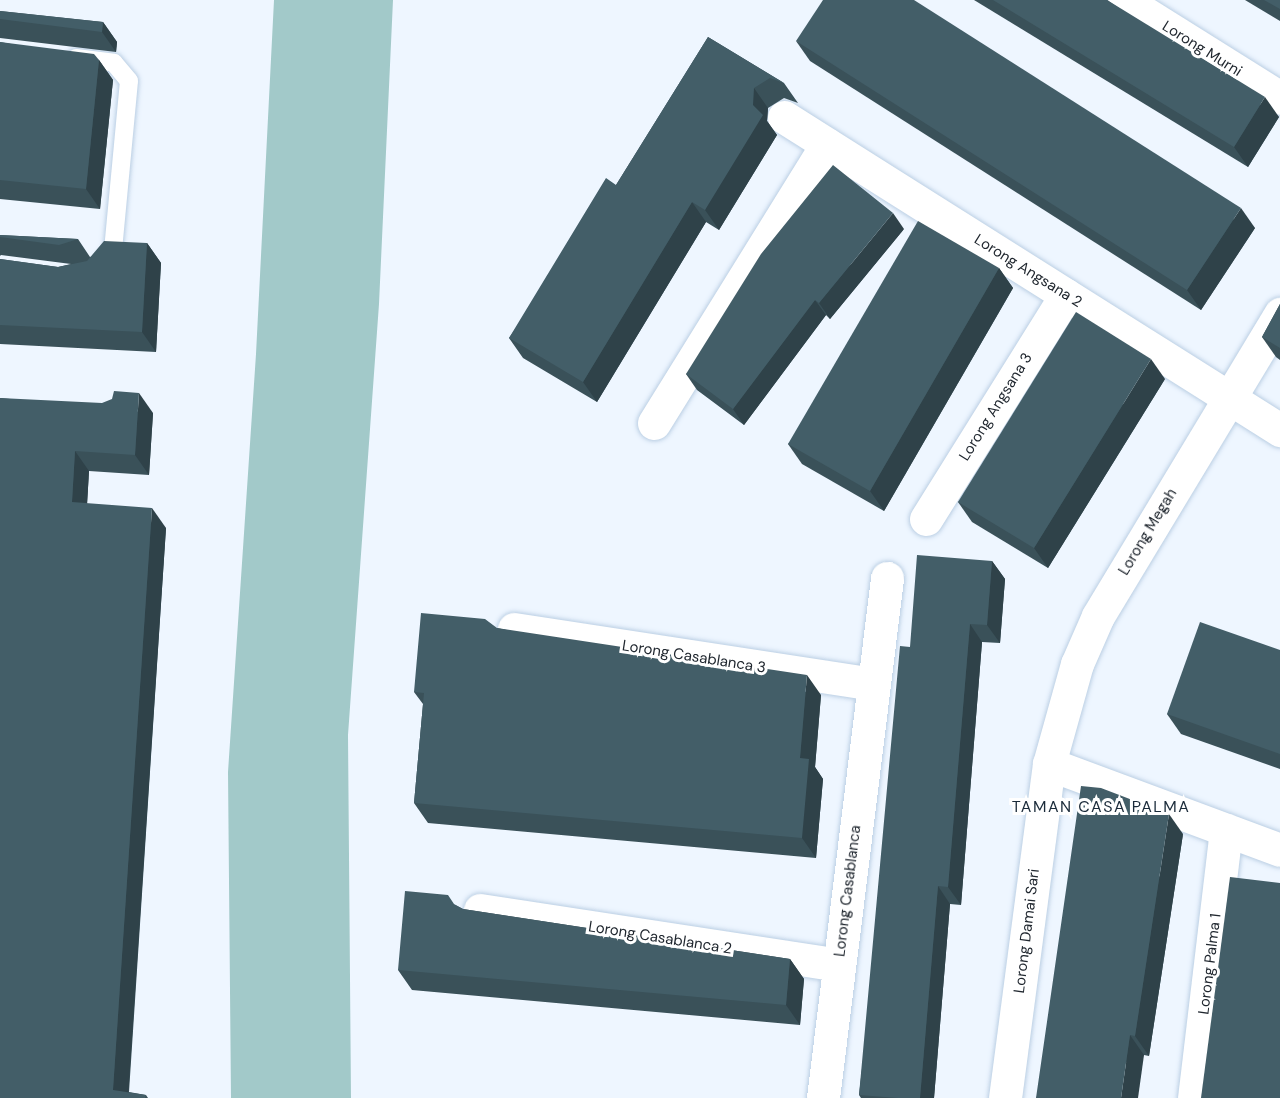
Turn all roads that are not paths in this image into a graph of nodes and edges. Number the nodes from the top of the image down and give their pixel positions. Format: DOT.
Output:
graph roads {
  1 [pos="1124,0"];
  2 [pos="61,56"];
  3 [pos="1280,98"];
  4 [pos="784,117"];
  5 [pos="827,144"];
  6 [pos="90,272"];
  7 [pos="1066,295"];
  8 [pos="1280,314"];
  9 [pos="1229,398"];
  10 [pos="654,423"];
  11 [pos="1280,430"];
  12 [pos="926,519"];
  13 [pos="887,578"];
  14 [pos="514,629"];
  15 [pos="874,684"];
  16 [pos="1049,764"];
  17 [pos="1226,830"];
  18 [pos="1280,850"];
  19 [pos="480,910"];
  20 [pos="839,965"];
  21 [pos="823,1098"];
  22 [pos="1005,1098"];
  23 [pos="1194,1098"];
  1 -- 3 [label="street, Lorong Murni"];
  2 -- 6 [label="lane"];
  4 -- 5 [label="street, Lorong Angsana 2"];
  5 -- 7 [label="street, Lorong Angsana 2"];
  5 -- 10 [label="street"];
  7 -- 9 [label="street, Lorong Angsana 2"];
  7 -- 12 [label="street, Lorong Angsana 3"];
  8 -- 9 [label="street, Lorong Megah"];
  9 -- 11 [label="street, Lorong Angsana 2"];
  9 -- 16 [label="street, Lorong Megah"];
  13 -- 15 [label="street, Lorong Casablanca"];
  14 -- 15 [label="street, Lorong Casablanca 3"];
  15 -- 20 [label="street, Lorong Casablanca"];
  16 -- 17 [label="street"];
  16 -- 22 [label="street, Lorong Damai Sari"];
  17 -- 18 [label="street"];
  17 -- 23 [label="street, Lorong Palma 1"];
  19 -- 20 [label="street, Lorong Casablanca 2"];
  20 -- 21 [label="street, Lorong Casablanca"];
}
